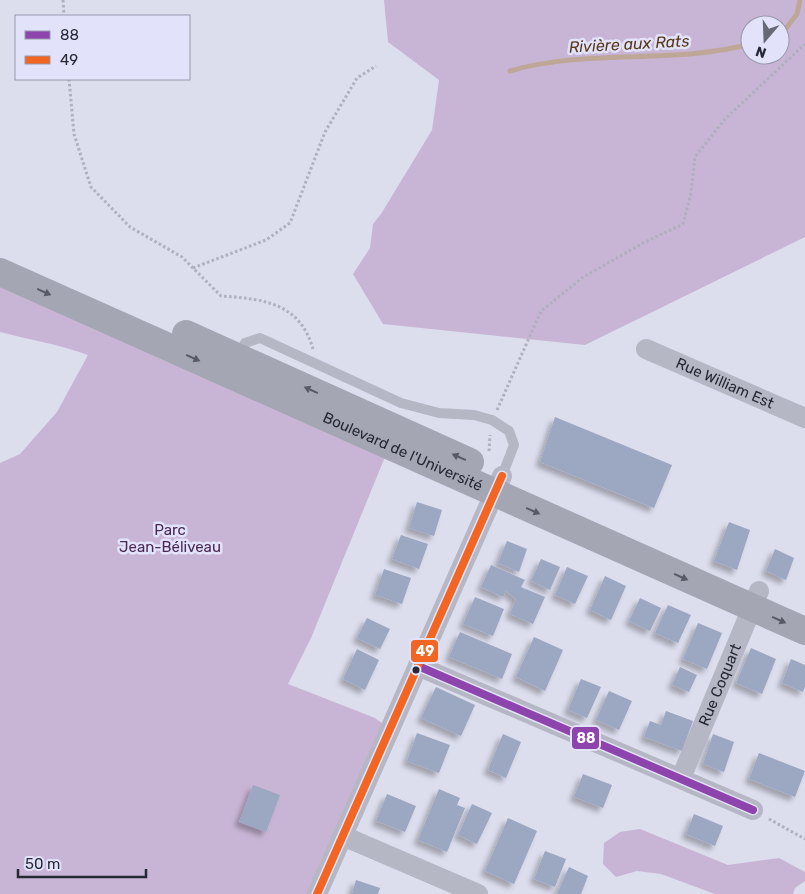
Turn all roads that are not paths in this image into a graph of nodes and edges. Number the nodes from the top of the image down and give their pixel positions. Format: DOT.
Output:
graph roads {
  1 [pos="0,252"];
  2 [pos="0,272"];
  3 [pos="646,349"];
  4 [pos="236,357"];
  5 [pos="805,418"];
  6 [pos="498,485"];
  7 [pos="756,599"];
  8 [pos="805,611"];
  9 [pos="805,632"];
  10 [pos="418,666"];
  11 [pos="682,778"];
  12 [pos="753,810"];
  13 [pos="343,836"];
  14 [pos="317,894"];
  15 [pos="478,894"];
  1 -- 4 [label="main road, Boulevard de l'Université"];
  2 -- 6 [label="main road, Boulevard de l'Université, one-way"];
  3 -- 5 [label="street, Rue William Est"];
  6 -- 4 [label="main road, Boulevard de l'Université, one-way"];
  4 -- 6 [label="lane"];
  6 -- 7 [label="main road, Boulevard de l'Université"];
  6 -- 10 [label="street"];
  7 -- 8 [label="main road, Boulevard de l'Université"];
  7 -- 9 [label="main road, Boulevard de l'Université, one-way"];
  7 -- 11 [label="street, Rue Coquart"];
  10 -- 11 [label="street"];
  10 -- 13 [label="street"];
  11 -- 12 [label="street"];
  13 -- 14 [label="street"];
  13 -- 15 [label="street"];
}
